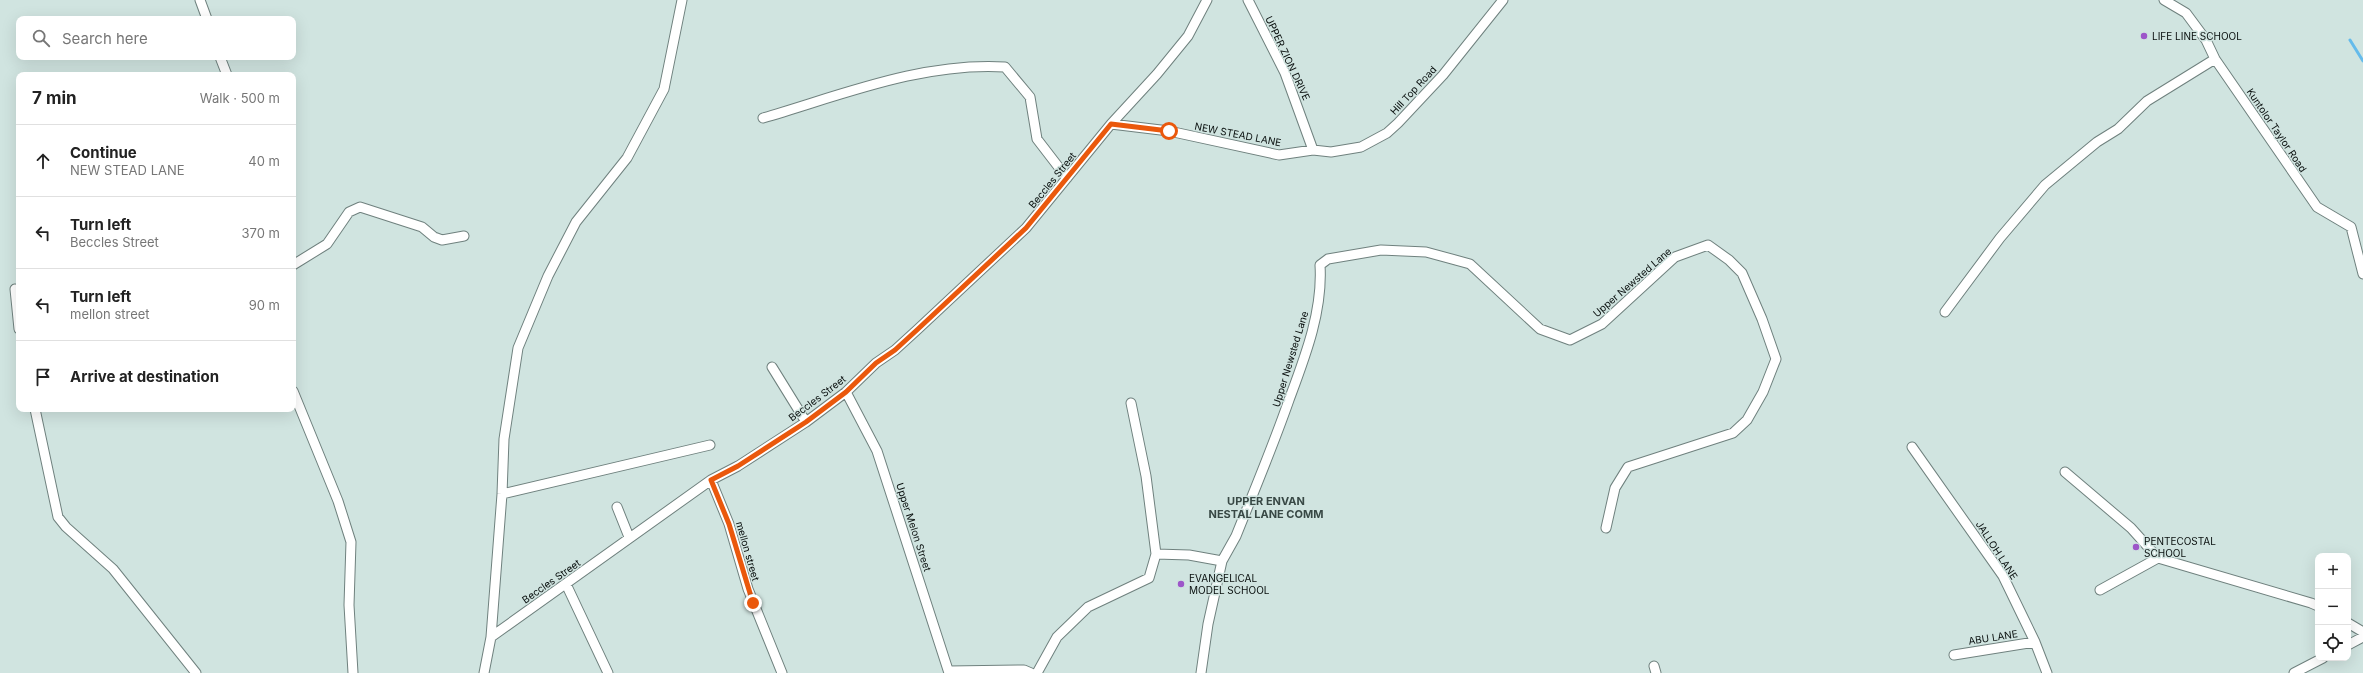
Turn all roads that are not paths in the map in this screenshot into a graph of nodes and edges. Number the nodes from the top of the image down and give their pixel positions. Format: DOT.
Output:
graph roads {
  1 [pos="200,0"];
  2 [pos="682,0"];
  3 [pos="1206,0"];
  4 [pos="1248,0"];
  5 [pos="1503,0"];
  6 [pos="2164,0"];
  7 [pos="206,16"];
  8 [pos="2215,59"];
  9 [pos="221,60"];
  10 [pos="226,72"];
  11 [pos="763,118"];
  12 [pos="1111,124"];
  13 [pos="1313,150"];
  14 [pos="1067,178"];
  15 [pos="464,236"];
  16 [pos="296,263"];
  17 [pos="2363,274"];
  18 [pos="15,289"];
  19 [pos="16,299"];
  20 [pos="1945,312"];
  21 [pos="772,367"];
  22 [pos="846,392"];
  23 [pos="296,398"];
  24 [pos="1131,403"];
  25 [pos="36,412"];
  26 [pos="806,422"];
  27 [pos="710,445"];
  28 [pos="1912,447"];
  29 [pos="2065,472"];
  30 [pos="711,480"];
  31 [pos="502,494"];
  32 [pos="617,507"];
  33 [pos="1606,528"];
  34 [pos="629,537"];
  35 [pos="1156,554"];
  36 [pos="2158,558"];
  37 [pos="1222,561"];
  38 [pos="566,584"];
  39 [pos="2100,590"];
  40 [pos="2315,604"];
  41 [pos="2351,625"];
  42 [pos="2363,632"];
  43 [pos="491,637"];
  44 [pos="2363,638"];
  45 [pos="2035,642"];
  46 [pos="2351,644"];
  47 [pos="1954,655"];
  48 [pos="2317,661"];
  49 [pos="949,672"];
  50 [pos="196,673"];
  51 [pos="352,673"];
  52 [pos="484,673"];
  53 [pos="608,673"];
  54 [pos="782,673"];
  55 [pos="1031,673"];
  56 [pos="1037,673"];
  57 [pos="1201,673"];
  58 [pos="2047,673"];
  59 [pos="2294,673"];
  1 -- 7 [label="street"];
  2 -- 31 [label="street"];
  3 -- 12 [label="street, Beccles Street"];
  4 -- 13 [label="street, UPPER ZION DRIVE"];
  5 -- 13 [label="street, Hill Top Road"];
  6 -- 8 [label="street, Kuntolor Taylor Road"];
  8 -- 17 [label="street, Kuntolor Taylor Road"];
  8 -- 20 [label="street"];
  9 -- 10 [label="street"];
  11 -- 14 [label="street"];
  12 -- 13 [label="street, NEW STEAD LANE"];
  12 -- 14 [label="street, Beccles Street"];
  14 -- 22 [label="street, Beccles Street"];
  15 -- 16 [label="street"];
  18 -- 19 [label="street"];
  21 -- 26 [label="street"];
  22 -- 26 [label="street, Beccles Street"];
  22 -- 49 [label="street, Upper Melon Street"];
  23 -- 51 [label="street"];
  24 -- 35 [label="street"];
  25 -- 50 [label="street"];
  26 -- 30 [label="street, Beccles Street"];
  27 -- 31 [label="street"];
  28 -- 45 [label="street, JALLOH LANE"];
  29 -- 36 [label="street"];
  30 -- 34 [label="street, Beccles Street"];
  30 -- 54 [label="street, mellon street"];
  31 -- 43 [label="street"];
  32 -- 34 [label="street"];
  33 -- 37 [label="street, Upper Newsted Lane"];
  34 -- 38 [label="street, Beccles Street"];
  35 -- 37 [label="street"];
  35 -- 56 [label="street"];
  36 -- 39 [label="street"];
  36 -- 40 [label="street"];
  37 -- 57 [label="street, Upper Newsted Lane"];
  38 -- 43 [label="street, Beccles Street"];
  38 -- 53 [label="street"];
  41 -- 42 [label="street"];
  43 -- 52 [label="street"];
  44 -- 46 [label="street"];
  45 -- 47 [label="street, ABU LANE"];
  45 -- 58 [label="street, JALLOH LANE"];
  48 -- 59 [label="street"];
  49 -- 55 [label="street"];
}
